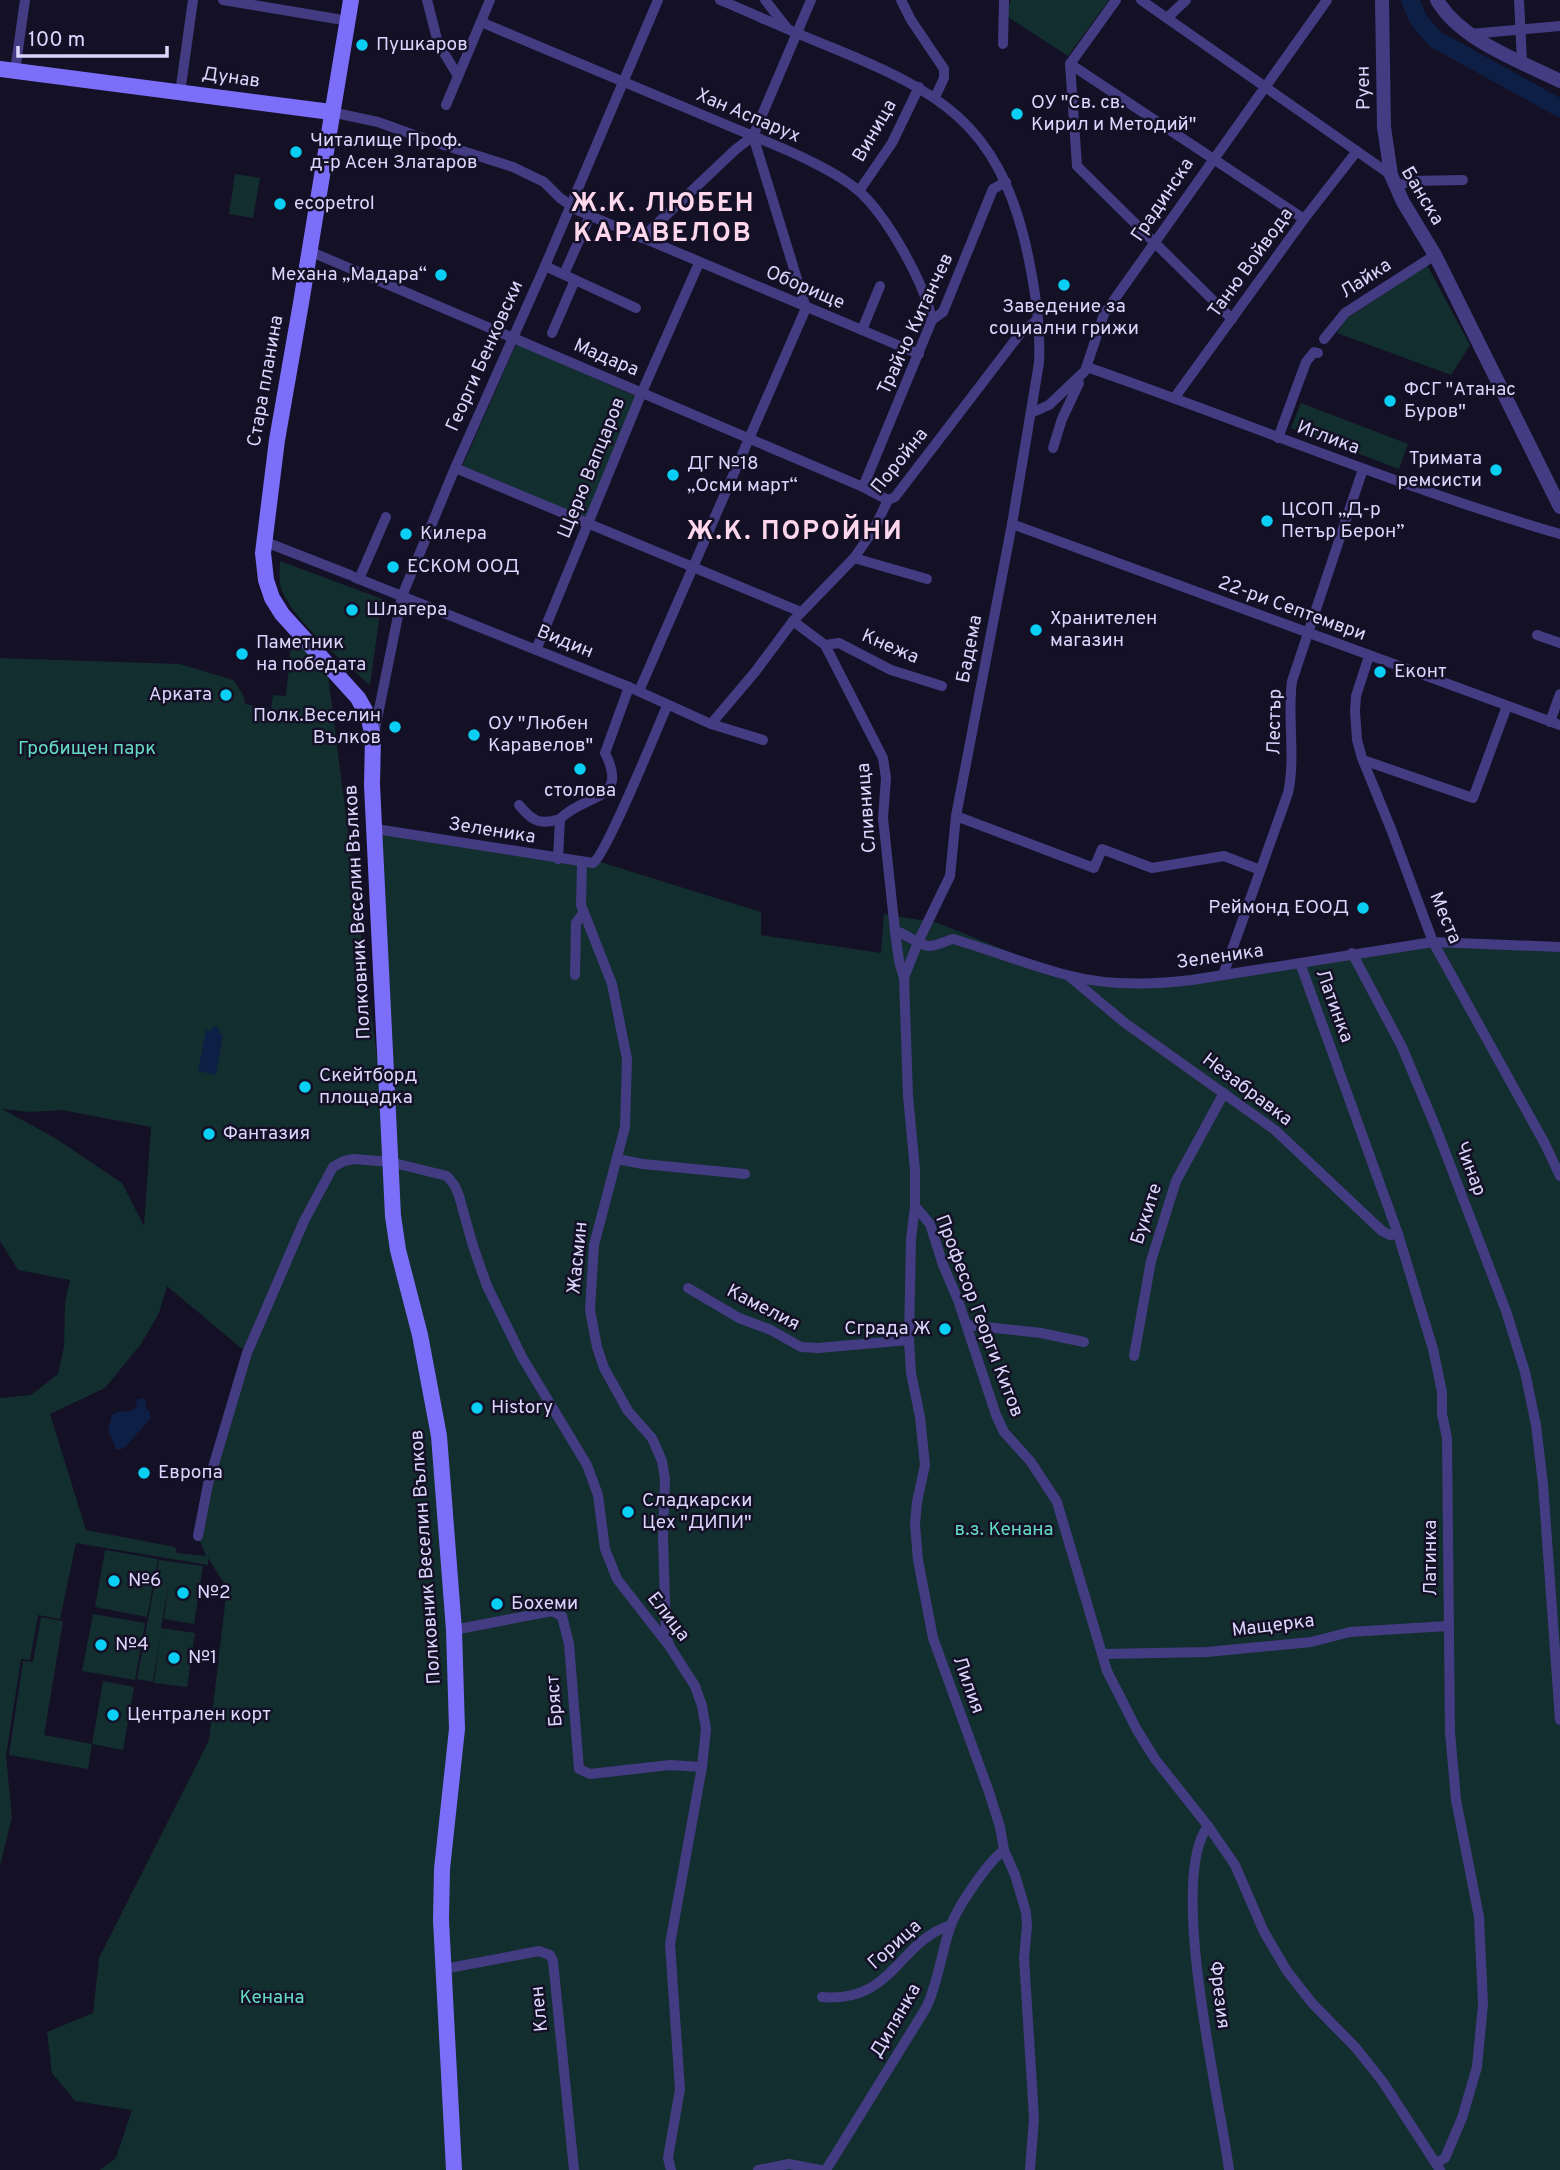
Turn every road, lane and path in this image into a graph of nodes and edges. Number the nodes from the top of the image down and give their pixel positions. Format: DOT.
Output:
graph roads {
  1 [pos="25,0"];
  2 [pos="193,0"];
  3 [pos="223,0"];
  4 [pos="351,0"];
  5 [pos="427,0"];
  6 [pos="490,0"];
  7 [pos="659,0"];
  8 [pos="720,0"];
  9 [pos="765,0"];
  10 [pos="811,0"];
  11 [pos="901,0"];
  12 [pos="1004,0"];
  13 [pos="1116,0"];
  14 [pos="1141,0"];
  15 [pos="1186,0"];
  16 [pos="1327,0"];
  17 [pos="1382,0"];
  18 [pos="1437,0"];
  19 [pos="1519,0"];
  20 [pos="1167,18"];
  21 [pos="337,19"];
  22 [pos="481,22"];
  23 [pos="1560,26"];
  24 [pos="1521,29"];
  25 [pos="792,32"];
  26 [pos="1470,34"];
  27 [pos="1003,44"];
  28 [pos="1522,62"];
  29 [pos="1070,64"];
  30 [pos="7,70"];
  31 [pos="458,76"];
  32 [pos="1560,81"];
  33 [pos="624,82"];
  34 [pos="1264,86"];
  35 [pos="919,87"];
  36 [pos="180,93"];
  37 [pos="937,93"];
  38 [pos="446,105"];
  39 [pos="331,112"];
  40 [pos="753,136"];
  41 [pos="1357,151"];
  42 [pos="1213,158"];
  43 [pos="1463,180"];
  44 [pos="1394,181"];
  45 [pos="1006,182"];
  46 [pos="859,191"];
  47 [pos="571,205"];
  48 [pos="590,216"];
  49 [pos="1304,219"];
  50 [pos="642,238"];
  51 [pos="1157,243"];
  52 [pos="309,251"];
  53 [pos="1434,255"];
  54 [pos="699,263"];
  55 [pos="545,266"];
  56 [pos="564,274"];
  57 [pos="575,280"];
  58 [pos="880,286"];
  59 [pos="636,308"];
  60 [pos="806,308"];
  61 [pos="1038,319"];
  62 [pos="1232,319"];
  63 [pos="932,320"];
  64 [pos="862,330"];
  65 [pos="552,333"];
  66 [pos="513,337"];
  67 [pos="1324,339"];
  68 [pos="1318,353"];
  69 [pos="919,354"];
  70 [pos="1086,369"];
  71 [pos="642,392"];
  72 [pos="1175,397"];
  73 [pos="1031,413"];
  74 [pos="1278,438"];
  75 [pos="750,439"];
  76 [pos="1053,448"];
  77 [pos="455,468"];
  78 [pos="1363,469"];
  79 [pos="863,487"];
  80 [pos="888,500"];
  81 [pos="1560,507"];
  82 [pos="386,517"];
  83 [pos="589,523"];
  84 [pos="1012,524"];
  85 [pos="1560,534"];
  86 [pos="263,541"];
  87 [pos="854,558"];
  88 [pos="694,568"];
  89 [pos="354,577"];
  90 [pos="927,579"];
  91 [pos="402,596"];
  92 [pos="801,612"];
  93 [pos="793,621"];
  94 [pos="1307,633"];
  95 [pos="1537,635"];
  96 [pos="1560,643"];
  97 [pos="825,645"];
  98 [pos="536,650"];
  99 [pos="1369,656"];
  100 [pos="942,686"];
  101 [pos="634,689"];
  102 [pos="1560,694"];
  103 [pos="667,706"];
  104 [pos="1507,706"];
  105 [pos="712,724"];
  106 [pos="1555,724"];
  107 [pos="373,736"];
  108 [pos="763,740"];
  109 [pos="1363,760"];
  110 [pos="519,805"];
  111 [pos="956,816"];
  112 [pos="561,819"];
  113 [pos="376,829"];
  114 [pos="558,859"];
  115 [pos="582,863"];
  116 [pos="1261,870"];
  117 [pos="584,912"];
  118 [pos="895,931"];
  119 [pos="918,942"];
  120 [pos="1433,942"];
  121 [pos="1560,947"];
  122 [pos="1352,953"];
  123 [pos="1300,963"];
  124 [pos="575,975"];
  125 [pos="1223,975"];
  126 [pos="1069,976"];
  127 [pos="904,978"];
  128 [pos="1224,1093"];
  129 [pos="617,1159"];
  130 [pos="390,1162"];
  131 [pos="745,1174"];
  132 [pos="1560,1176"];
  133 [pos="915,1206"];
  134 [pos="1398,1234"];
  135 [pos="688,1288"];
  136 [pos="967,1325"];
  137 [pos="909,1340"];
  138 [pos="1084,1342"];
  139 [pos="1134,1356"];
  140 [pos="198,1536"];
  141 [pos="1448,1626"];
  142 [pos="454,1630"];
  143 [pos="670,1647"];
  144 [pos="1102,1654"];
  145 [pos="1560,1720"];
  146 [pos="702,1767"];
  147 [pos="1208,1826"];
  148 [pos="1004,1850"];
  149 [pos="951,1925"];
  150 [pos="443,1969"];
  151 [pos="822,1997"];
  152 [pos="1438,2167"];
  153 [pos="454,2170"];
  154 [pos="574,2170"];
  155 [pos="671,2170"];
  156 [pos="758,2170"];
  157 [pos="820,2170"];
  158 [pos="826,2170"];
  159 [pos="1030,2170"];
  160 [pos="1228,2170"];
  1 -- 30 [label="street"];
  2 -- 36 [label="street"];
  3 -- 21 [label="street"];
  4 -- 39 [label="main road, Стара планина"];
  5 -- 31 [label="street"];
  6 -- 22 [label="street"];
  7 -- 33 [label="street, Георги Бенковски"];
  8 -- 25 [label="street, Бадема"];
  9 -- 25 [label="street"];
  10 -- 25 [label="street"];
  11 -- 37 [label="street"];
  12 -- 27 [label="street"];
  13 -- 29 [label="street"];
  14 -- 20 [label="street, Банска"];
  15 -- 20 [label="street"];
  16 -- 34 [label="street, Градинска"];
  17 -- 44 [label="street, Руен"];
  18 -- 26 [label="street"];
  19 -- 24 [label="street"];
  20 -- 34 [label="street, Банска"];
  22 -- 31 [label="street"];
  22 -- 33 [label="street, Хан Аспарух"];
  23 -- 24 [label="street"];
  24 -- 26 [label="street"];
  24 -- 28 [label="street"];
  25 -- 35 [label="street, Бадема"];
  25 -- 40 [label="street"];
  26 -- 28 [label="street"];
  28 -- 32 [label="street"];
  29 -- 42 [label="street"];
  29 -- 51 [label="street"];
  30 -- 36 [label="main road, Дунав"];
  31 -- 38 [label="street"];
  33 -- 40 [label="street, Хан Аспарух"];
  33 -- 47 [label="street, Георги Бенковски"];
  34 -- 41 [label="street, Банска"];
  34 -- 42 [label="street, Градинска"];
  35 -- 45 [label="street, Бадема"];
  35 -- 46 [label="street, Виница"];
  36 -- 39 [label="main road, Дунав"];
  39 -- 47 [label="street, Оборище"];
  39 -- 52 [label="main road, Стара планина"];
  40 -- 46 [label="street, Хан Аспарух"];
  40 -- 50 [label="street"];
  40 -- 60 [label="street"];
  41 -- 44 [label="street, Банска"];
  41 -- 49 [label="street, Таню Войвода"];
  42 -- 49 [label="street"];
  42 -- 51 [label="street, Градинска"];
  43 -- 44 [label="street"];
  44 -- 53 [label="street, Банска"];
  45 -- 61 [label="street, Бадема"];
  45 -- 63 [label="street, Трайчо Китанчев"];
  46 -- 63 [label="street, Хан Аспарух"];
  47 -- 48 [label="street, Оборище"];
  47 -- 55 [label="street, Георги Бенковски"];
  48 -- 50 [label="street, Оборище"];
  48 -- 56 [label="street"];
  49 -- 62 [label="street, Таню Войвода"];
  50 -- 54 [label="street, Оборище"];
  51 -- 62 [label="street"];
  51 -- 70 [label="street, Градинска"];
  52 -- 66 [label="street, Мадара"];
  52 -- 86 [label="main road, Стара планина"];
  53 -- 67 [label="street, Лайка"];
  53 -- 81 [label="street, Банска"];
  54 -- 60 [label="street, Оборище"];
  54 -- 71 [label="street, Щерю Вапцаров"];
  55 -- 56 [label="street"];
  55 -- 66 [label="street, Георги Бенковски"];
  56 -- 57 [label="street"];
  57 -- 59 [label="street"];
  57 -- 65 [label="street"];
  58 -- 64 [label="street"];
  60 -- 64 [label="street, Оборище"];
  60 -- 75 [label="street"];
  61 -- 73 [label="street, Бадема"];
  61 -- 80 [label="street, Поройна"];
  62 -- 72 [label="street, Таню Войвода"];
  63 -- 69 [label="street, Трайчо Китанчев"];
  64 -- 69 [label="street, Оборище"];
  66 -- 71 [label="street, Мадара"];
  66 -- 77 [label="street, Георги Бенковски"];
  68 -- 74 [label="street"];
  69 -- 79 [label="street, Трайчо Китанчев"];
  70 -- 72 [label="street, Иглика"];
  70 -- 73 [label="street, Градинска"];
  70 -- 76 [label="street"];
  71 -- 75 [label="street, Мадара"];
  71 -- 83 [label="street, Щерю Вапцаров"];
  72 -- 74 [label="street, Иглика"];
  73 -- 84 [label="street, Бадема"];
  74 -- 78 [label="street, Иглика"];
  75 -- 79 [label="street, Мадара"];
  75 -- 88 [label="street"];
  77 -- 83 [label="street"];
  77 -- 91 [label="street, Георги Бенковски"];
  78 -- 85 [label="street, Иглика"];
  78 -- 94 [label="street, Лестър"];
  79 -- 80 [label="street, Мадара"];
  80 -- 87 [label="street, Поройна"];
  82 -- 89 [label="street"];
  83 -- 88 [label="street"];
  83 -- 98 [label="street, Щерю Вапцаров"];
  84 -- 94 [label="street, 22-ри Септември"];
  84 -- 111 [label="street, Бадема"];
  86 -- 89 [label="street, Видин"];
  86 -- 107 [label="main road, Стара планина"];
  87 -- 90 [label="street"];
  87 -- 92 [label="street, Поройна"];
  88 -- 92 [label="street"];
  88 -- 101 [label="street"];
  89 -- 91 [label="street, Видин"];
  91 -- 98 [label="street, Видин"];
  91 -- 107 [label="street, Георги Бенковски"];
  92 -- 93 [label="street, Поройна"];
  93 -- 97 [label="street, Сливница"];
  93 -- 105 [label="street, Поройна"];
  94 -- 99 [label="street, 22-ри Септември"];
  94 -- 116 [label="street, Лестър"];
  95 -- 96 [label="street"];
  97 -- 100 [label="street, Кнежа"];
  97 -- 118 [label="street, Сливница"];
  98 -- 101 [label="street, Видин"];
  99 -- 104 [label="street, 22-ри Септември"];
  99 -- 109 [label="street, Места"];
  101 -- 103 [label="street, Видин"];
  101 -- 112 [label="street"];
  102 -- 106 [label="street"];
  103 -- 105 [label="street, Видин"];
  103 -- 115 [label="street"];
  104 -- 106 [label="street, 22-ри Септември"];
  104 -- 109 [label="street"];
  105 -- 108 [label="street, Видин"];
  107 -- 113 [label="main road, Полковник Веселин Вълков"];
  109 -- 120 [label="street, Места"];
  110 -- 112 [label="street"];
  111 -- 116 [label="street"];
  111 -- 119 [label="street, Бадема"];
  112 -- 114 [label="street"];
  113 -- 114 [label="street, Зеленика"];
  113 -- 130 [label="main road, Полковник Веселин Вълков"];
  114 -- 115 [label="street, Зеленика"];
  115 -- 117 [label="street, Жасмин"];
  116 -- 125 [label="street, Лестър"];
  117 -- 124 [label="street"];
  117 -- 129 [label="street, Жасмин"];
  118 -- 119 [label="street, Зеленика"];
  118 -- 127 [label="street, Сливница"];
  119 -- 126 [label="street, Зеленика"];
  119 -- 127 [label="street, Бадема"];
  120 -- 121 [label="street, Зеленика"];
  120 -- 122 [label="street, Зеленика"];
  120 -- 132 [label="street, Места"];
  122 -- 123 [label="street, Зеленика"];
  122 -- 145 [label="street, Чинар"];
  123 -- 125 [label="street, Зеленика"];
  123 -- 134 [label="street, Латинка"];
  125 -- 126 [label="street, Зеленика"];
  126 -- 128 [label="street, Незабравка"];
  127 -- 133 [label="street, Професор Георги Китов"];
  128 -- 134 [label="street, Незабравка"];
  128 -- 139 [label="street, Буките"];
  129 -- 131 [label="street"];
  129 -- 143 [label="street, Жасмин"];
  130 -- 140 [label="street, Елица"];
  130 -- 142 [label="main road, Полковник Веселин Вълков"];
  130 -- 143 [label="street, Елица"];
  133 -- 136 [label="street, Професор Георги Китов"];
  133 -- 137 [label="street, Лилия"];
  134 -- 141 [label="street, Латинка"];
  135 -- 137 [label="street, Камелия"];
  136 -- 138 [label="street"];
  136 -- 144 [label="street, Професор Георги Китов"];
  137 -- 148 [label="street, Лилия"];
  141 -- 144 [label="street, Мащерка"];
  141 -- 152 [label="street, Латинка"];
  142 -- 146 [label="street, Бряст"];
  142 -- 150 [label="main road, Полковник Веселин Вълков"];
  143 -- 146 [label="street, Елица"];
  144 -- 147 [label="street, Професор Георги Китов"];
  146 -- 155 [label="street, Елица"];
  147 -- 152 [label="street, Професор Георги Китов"];
  147 -- 160 [label="street, Фрезия"];
  148 -- 149 [label="street, Дилянка"];
  148 -- 159 [label="street, Лилия"];
  149 -- 151 [label="street, Горица"];
  149 -- 158 [label="street, Дилянка"];
  150 -- 153 [label="main road, Полковник Веселин Вълков"];
  150 -- 154 [label="street, Клен"];
  156 -- 157 [label="street"];
}
